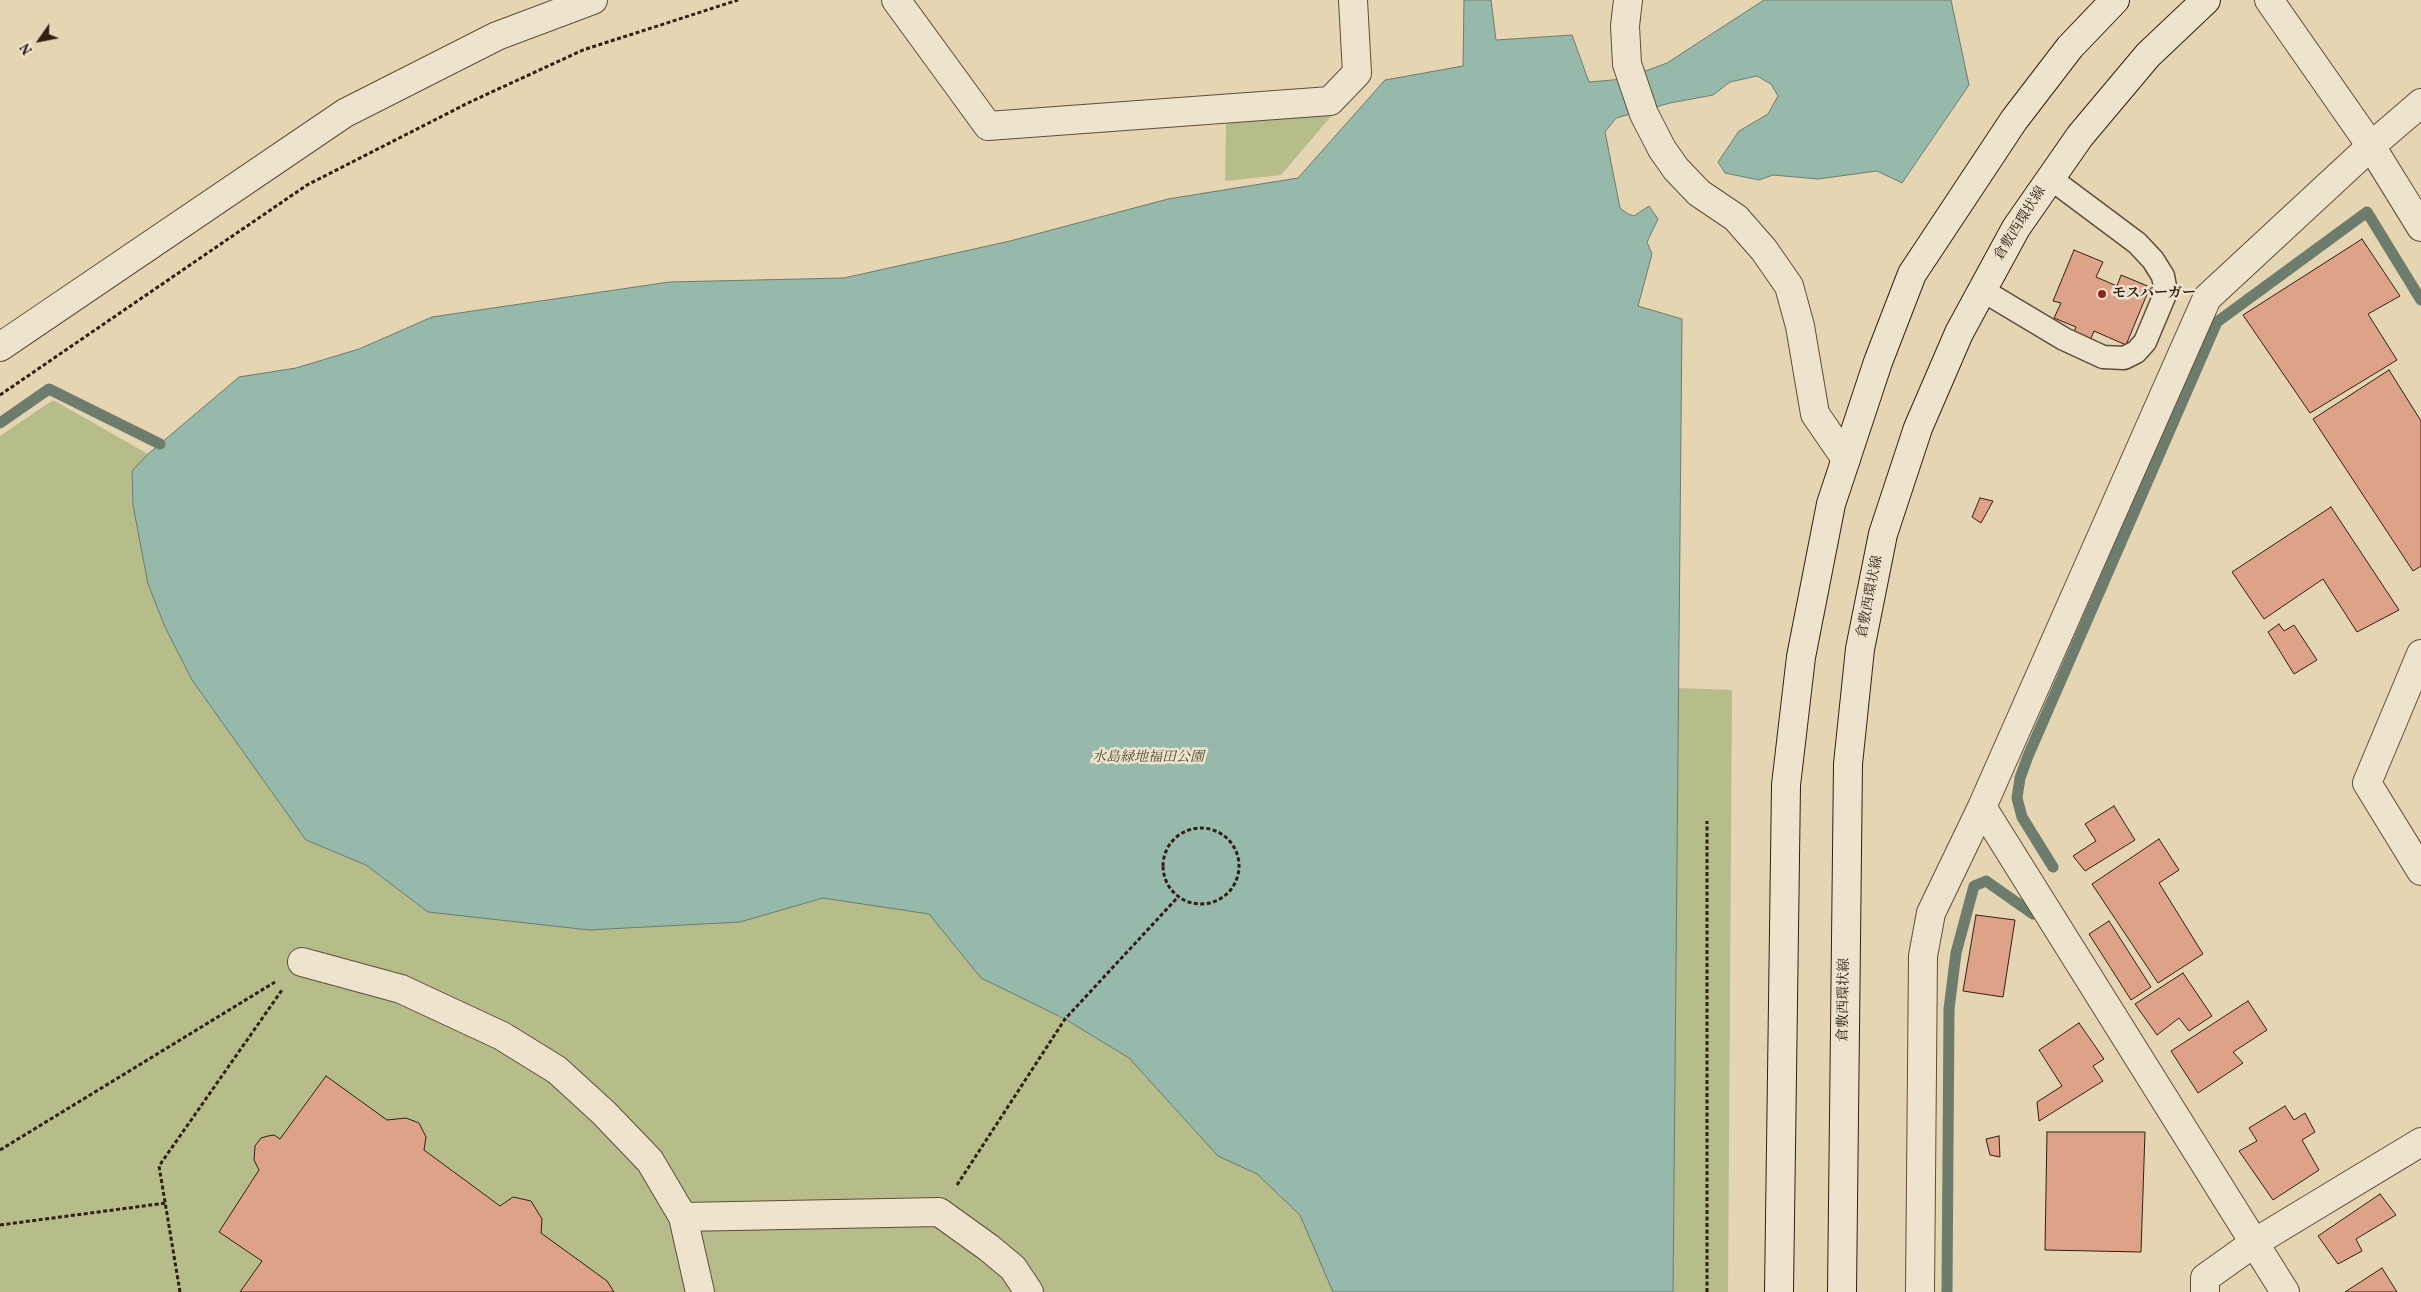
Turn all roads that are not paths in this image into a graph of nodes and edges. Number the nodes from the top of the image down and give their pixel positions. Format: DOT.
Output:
graph roads {
  1 [pos="593,0"];
  2 [pos="896,0"];
  3 [pos="1353,0"];
  4 [pos="1628,0"];
  5 [pos="2115,0"];
  6 [pos="2206,0"];
  7 [pos="2269,0"];
  8 [pos="2421,103"];
  9 [pos="2371,146"];
  10 [pos="2050,178"];
  11 [pos="2421,227"];
  12 [pos="1982,290"];
  13 [pos="0,347"];
  14 [pos="1846,459"];
  15 [pos="2421,654"];
  16 [pos="1982,807"];
  17 [pos="2421,871"];
  18 [pos="305,962"];
  19 [pos="2421,1142"];
  20 [pos="683,1217"];
  21 [pos="2254,1243"];
  22 [pos="700,1292"];
  23 [pos="1029,1292"];
  24 [pos="1779,1292"];
  25 [pos="1842,1292"];
  26 [pos="1920,1292"];
  27 [pos="2205,1292"];
  28 [pos="2285,1292"];
  1 -- 13 [label="street"];
  2 -- 3 [label="street"];
  4 -- 14 [label="street"];
  5 -- 14 [label="street"];
  6 -- 10 [label="street, 倉敷西環状線"];
  7 -- 9 [label="street"];
  8 -- 9 [label="street"];
  9 -- 11 [label="street"];
  9 -- 16 [label="street"];
  10 -- 12 [label="street, 倉敷西環状線"];
  10 -- 12 [label="lane"];
  12 -- 25 [label="street, 倉敷西環状線"];
  14 -- 24 [label="street"];
  15 -- 17 [label="street"];
  16 -- 21 [label="street"];
  16 -- 26 [label="street"];
  18 -- 20 [label="street"];
  19 -- 21 [label="street"];
  20 -- 22 [label="street"];
  20 -- 23 [label="street"];
  21 -- 27 [label="street"];
  21 -- 28 [label="street"];
}
